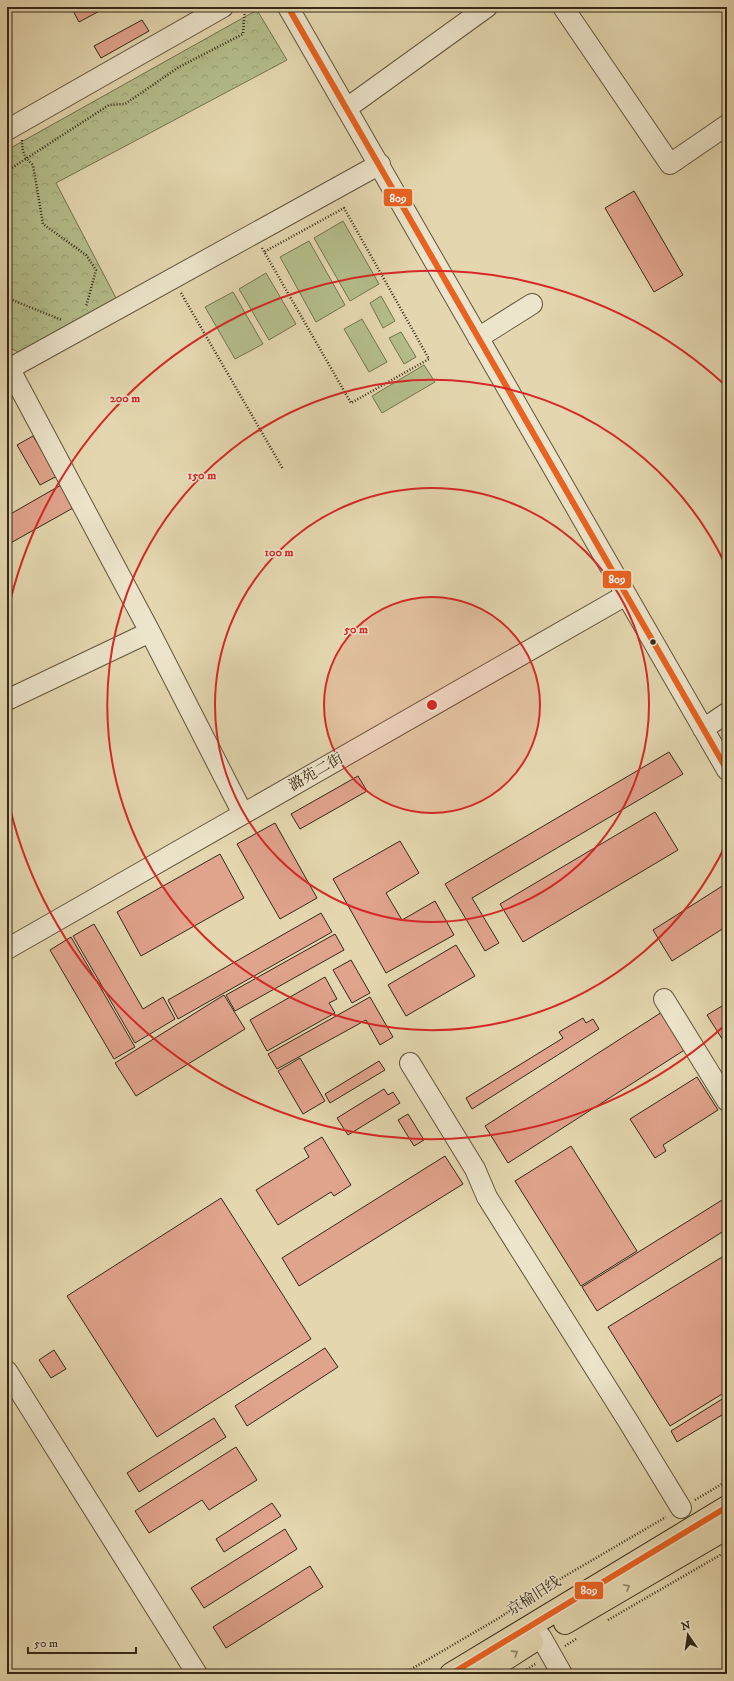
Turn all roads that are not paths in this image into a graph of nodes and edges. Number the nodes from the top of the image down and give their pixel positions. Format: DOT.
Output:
graph roads {
  1 [pos="223,7"];
  2 [pos="288,7"];
  3 [pos="487,7"];
  4 [pos="563,7"];
  5 [pos="347,108"];
  6 [pos="15,125"];
  7 [pos="727,126"];
  8 [pos="380,164"];
  9 [pos="532,304"];
  10 [pos="478,338"];
  11 [pos="8,367"];
  12 [pos="626,595"];
  13 [pos="150,632"];
  14 [pos="7,700"];
  15 [pos="727,713"];
  16 [pos="703,729"];
  17 [pos="727,770"];
  18 [pos="243,814"];
  19 [pos="7,949"];
  20 [pos="664,999"];
  21 [pos="410,1063"];
  22 [pos="727,1101"];
  23 [pos="7,1371"];
  24 [pos="680,1508"];
  25 [pos="727,1508"];
  26 [pos="727,1528"];
  27 [pos="546,1646"];
  28 [pos="198,1674"];
  29 [pos="451,1674"];
  30 [pos="482,1674"];
  31 [pos="562,1674"];
  1 -- 6 [label="street"];
  2 -- 5 [label="street"];
  3 -- 5 [label="street"];
  4 -- 7 [label="street"];
  5 -- 8 [label="street"];
  8 -- 10 [label="street"];
  8 -- 11 [label="street"];
  9 -- 10 [label="street"];
  10 -- 12 [label="street"];
  11 -- 13 [label="street"];
  12 -- 16 [label="street"];
  12 -- 18 [label="street, 潞苑二街"];
  13 -- 14 [label="street"];
  13 -- 18 [label="street"];
  15 -- 16 [label="street"];
  16 -- 17 [label="street"];
  18 -- 19 [label="street, 潞苑二街"];
  20 -- 22 [label="street"];
  21 -- 24 [label="street"];
  23 -- 28 [label="street"];
  25 -- 29 [label="main road, 京榆旧线"];
  27 -- 26 [label="main road, one-way"];
  30 -- 27 [label="main road, one-way"];
  27 -- 31 [label="street"];
}
